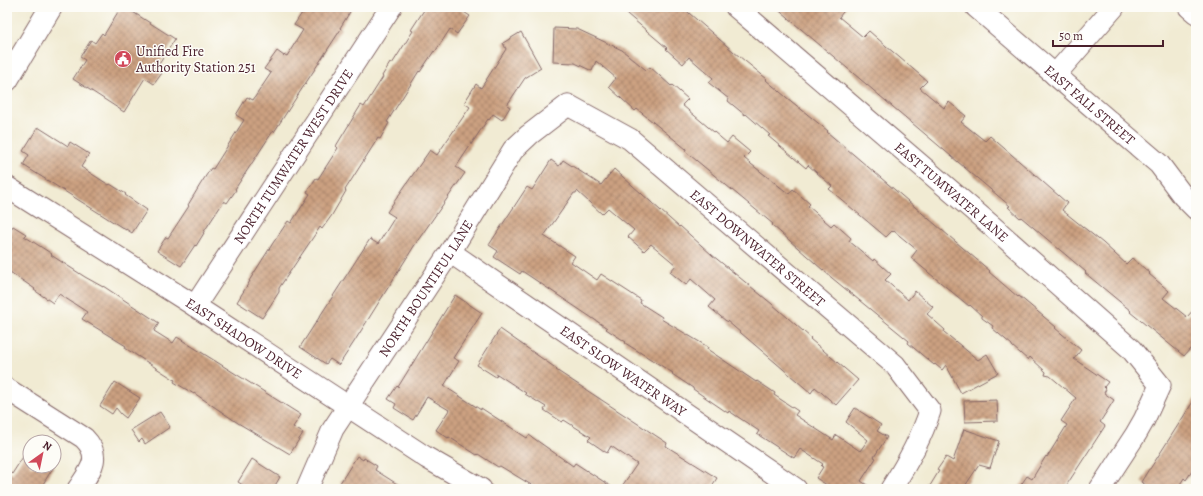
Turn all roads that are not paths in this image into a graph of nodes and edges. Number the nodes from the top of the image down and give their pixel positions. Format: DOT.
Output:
graph roads {
  1 [pos="51,7"];
  2 [pos="391,7"];
  3 [pos="736,7"];
  4 [pos="976,7"];
  5 [pos="1114,7"];
  6 [pos="1189,7"];
  7 [pos="1196,13"];
  8 [pos="1055,75"];
  9 [pos="7,80"];
  10 [pos="568,104"];
  11 [pos="7,187"];
  12 [pos="1196,209"];
  13 [pos="450,252"];
  14 [pos="195,306"];
  15 [pos="7,389"];
  16 [pos="348,405"];
  17 [pos="78,489"];
  18 [pos="307,489"];
  19 [pos="481,489"];
  20 [pos="796,489"];
  21 [pos="891,489"];
  22 [pos="1100,489"];
  1 -- 9 [label="main road"];
  2 -- 14 [label="street, NORTH TUMWATER WEST DRIVE"];
  3 -- 22 [label="street, EAST TUMWATER LANE"];
  4 -- 8 [label="street, EAST FALL STREET"];
  5 -- 8 [label="street"];
  6 -- 7 [label="street"];
  8 -- 12 [label="street, EAST FALL STREET"];
  10 -- 13 [label="street, NORTH BOUNTIFUL LANE"];
  10 -- 21 [label="street, EAST DOWNWATER STREET"];
  11 -- 14 [label="street, EAST SHADOW DRIVE"];
  13 -- 16 [label="street, NORTH BOUNTIFUL LANE"];
  13 -- 20 [label="street, EAST SLOW WATER WAY"];
  14 -- 16 [label="street, EAST SHADOW DRIVE"];
  15 -- 17 [label="street"];
  16 -- 18 [label="street, NORTH BOUNTIFUL LANE"];
  16 -- 19 [label="street, EAST SHADOW DRIVE"];
}
